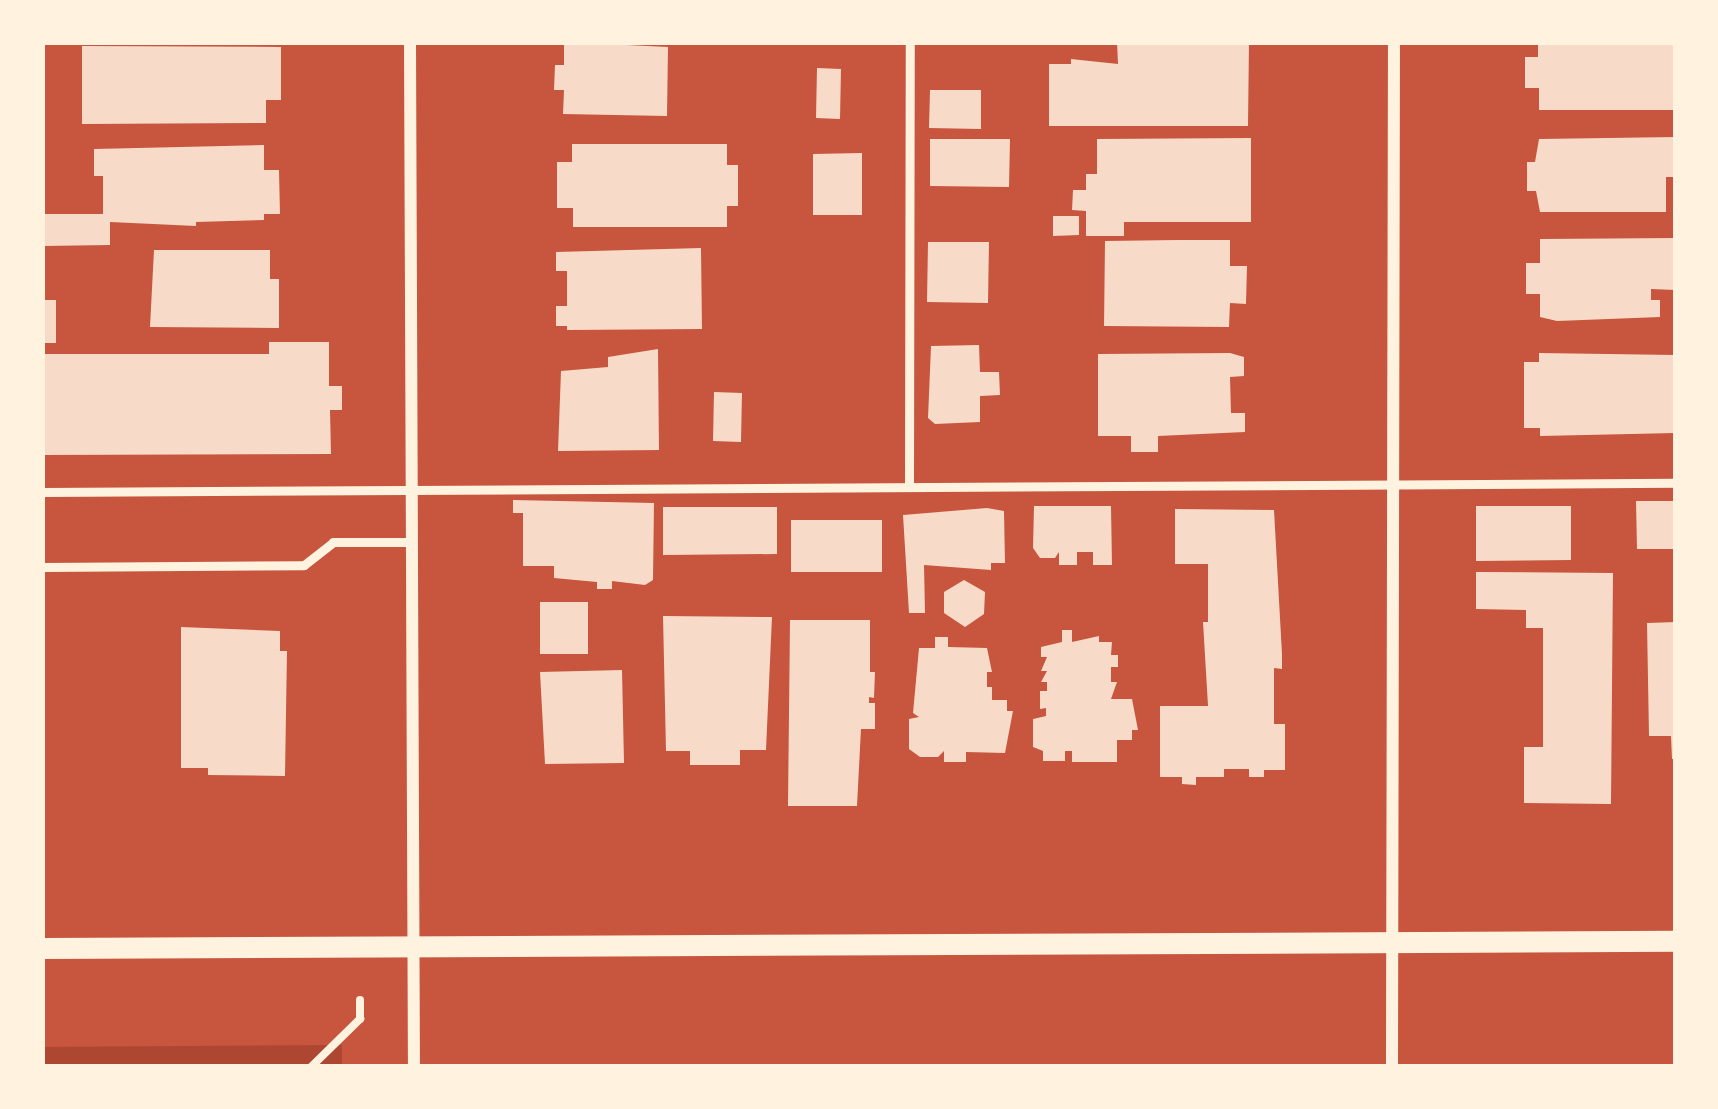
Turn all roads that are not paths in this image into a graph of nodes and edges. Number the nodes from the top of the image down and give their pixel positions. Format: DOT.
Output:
graph roads {
  1 [pos="410,42"];
  2 [pos="910,42"];
  3 [pos="1394,42"];
  4 [pos="1676,483"];
  5 [pos="1394,485"];
  6 [pos="909,487"];
  7 [pos="408,489"];
  8 [pos="42,492"];
  9 [pos="409,542"];
  10 [pos="42,566"];
  11 [pos="1393,941"];
  12 [pos="1676,941"];
  13 [pos="413,945"];
  14 [pos="42,948"];
  15 [pos="415,1067"];
  16 [pos="1392,1067"];
  1 -- 7 [label="street"];
  2 -- 6 [label="lane"];
  3 -- 5 [label="street"];
  4 -- 5 [label="lane"];
  5 -- 6 [label="lane"];
  5 -- 11 [label="street"];
  6 -- 7 [label="lane"];
  7 -- 8 [label="lane"];
  7 -- 9 [label="street"];
  9 -- 10 [label="lane"];
  9 -- 13 [label="street"];
  11 -- 12 [label="street"];
  11 -- 13 [label="street"];
  11 -- 16 [label="street"];
  13 -- 14 [label="street"];
  13 -- 15 [label="street"];
}
